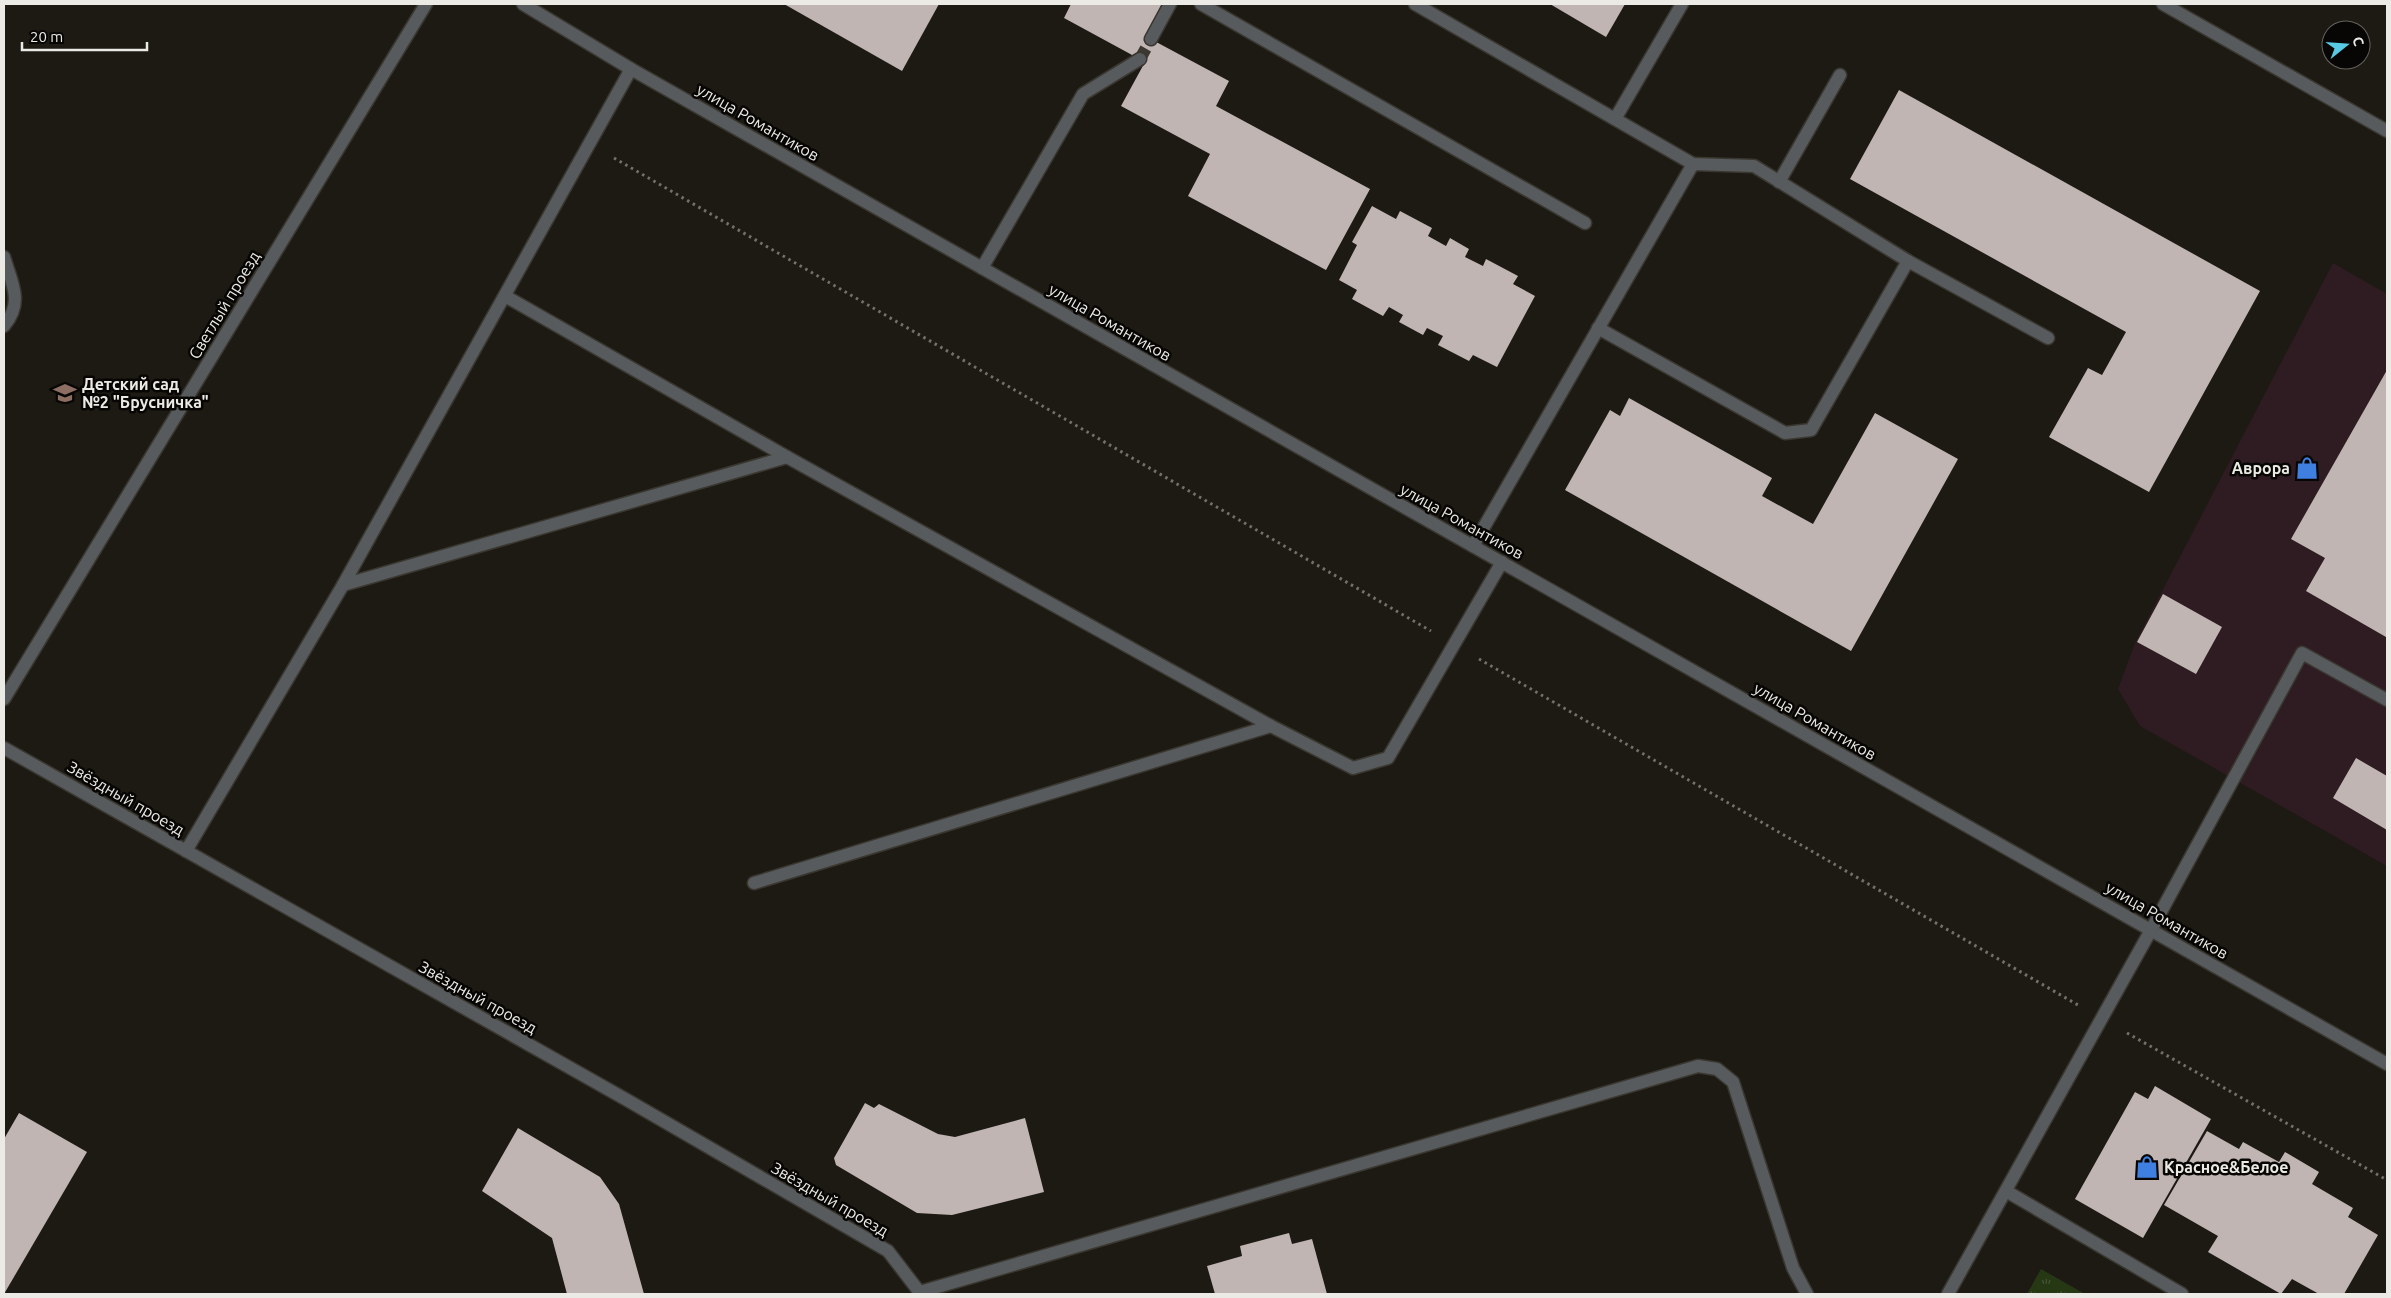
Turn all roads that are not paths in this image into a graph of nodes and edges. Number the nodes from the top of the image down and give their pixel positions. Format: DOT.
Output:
graph roads {
  1 [pos="426,4"];
  2 [pos="523,4"];
  3 [pos="1170,4"];
  4 [pos="1201,4"];
  5 [pos="1415,4"];
  6 [pos="1682,4"];
  7 [pos="2164,4"];
  8 [pos="1151,39"];
  9 [pos="1140,59"];
  10 [pos="631,69"];
  11 [pos="1840,75"];
  12 [pos="1615,119"];
  13 [pos="2387,131"];
  14 [pos="1693,164"];
  15 [pos="1779,182"];
  16 [pos="1585,223"];
  17 [pos="4,257"];
  18 [pos="1908,261"];
  19 [pos="982,268"];
  20 [pos="505,296"];
  21 [pos="4,326"];
  22 [pos="1598,328"];
  23 [pos="2048,338"];
  24 [pos="788,457"];
  25 [pos="1473,546"];
  26 [pos="1502,562"];
  27 [pos="343,585"];
  28 [pos="4,700"];
  29 [pos="2387,700"];
  30 [pos="1271,726"];
  31 [pos="4,748"];
  32 [pos="186,851"];
  33 [pos="754,883"];
  34 [pos="2151,930"];
  35 [pos="2387,1064"];
  36 [pos="2006,1192"];
  37 [pos="921,1293"];
  38 [pos="1807,1294"];
  39 [pos="1948,1294"];
  40 [pos="2182,1294"];
  1 -- 28 [label="street, Светлый проезд"];
  2 -- 10 [label="street, улица Романтиков"];
  3 -- 8 [label="street"];
  4 -- 16 [label="street"];
  5 -- 12 [label="street"];
  6 -- 12 [label="street"];
  7 -- 13 [label="street"];
  9 -- 19 [label="street"];
  10 -- 19 [label="street, улица Романтиков"];
  10 -- 20 [label="street"];
  11 -- 15 [label="street"];
  12 -- 14 [label="street"];
  14 -- 15 [label="street"];
  14 -- 22 [label="street"];
  15 -- 18 [label="street"];
  17 -- 21 [label="street"];
  18 -- 22 [label="street"];
  18 -- 23 [label="street"];
  19 -- 25 [label="street, улица Романтиков"];
  20 -- 24 [label="street"];
  20 -- 27 [label="street"];
  22 -- 25 [label="street"];
  24 -- 27 [label="street"];
  24 -- 30 [label="street"];
  25 -- 26 [label="street, улица Романтиков"];
  26 -- 30 [label="street"];
  26 -- 34 [label="street, улица Романтиков"];
  27 -- 32 [label="street"];
  29 -- 34 [label="street"];
  30 -- 33 [label="street"];
  31 -- 32 [label="street, Звёздный проезд"];
  32 -- 37 [label="street, Звёздный проезд"];
  34 -- 35 [label="street, улица Романтиков"];
  34 -- 36 [label="street"];
  36 -- 39 [label="street"];
  36 -- 40 [label="street"];
  37 -- 38 [label="street"];
}
